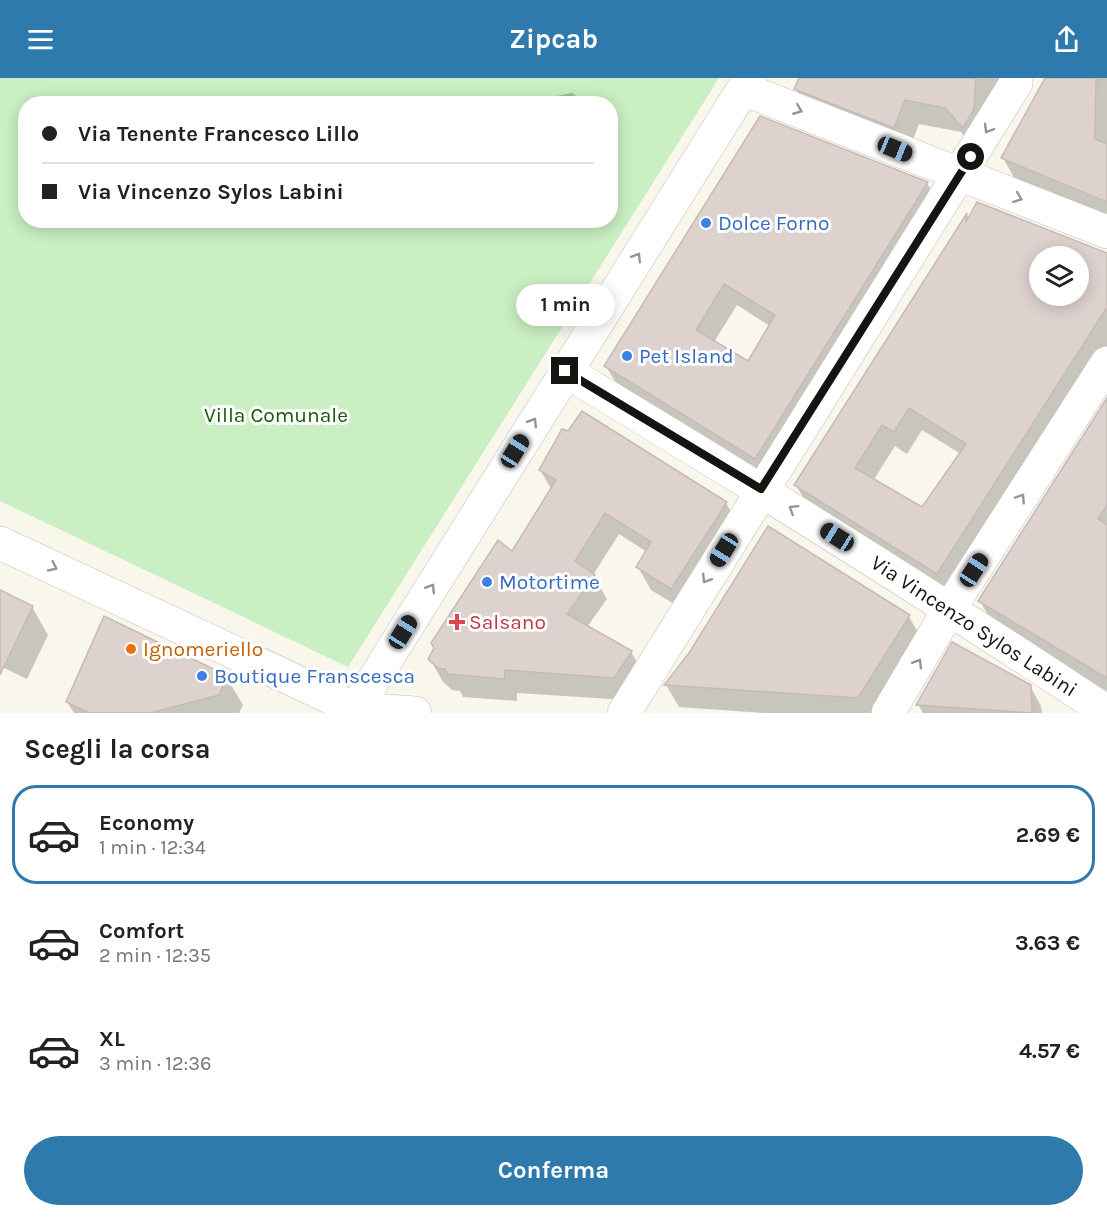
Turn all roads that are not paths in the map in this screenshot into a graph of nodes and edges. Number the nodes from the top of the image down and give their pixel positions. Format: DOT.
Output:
graph roads {
  1 [pos="1016,78"];
  2 [pos="747,83"];
  3 [pos="960,176"];
  4 [pos="1107,232"];
  5 [pos="1107,363"];
  6 [pos="565,371"];
  7 [pos="761,489"];
  8 [pos="0,543"];
  9 [pos="950,608"];
  10 [pos="358,712"];
  11 [pos="1107,712"];
  12 [pos="415,713"];
  13 [pos="624,713"];
  14 [pos="888,713"];
  1 -- 3 [label="street, one-way"];
  2 -- 3 [label="street, one-way"];
  6 -- 2 [label="street, one-way"];
  3 -- 4 [label="street, one-way"];
  3 -- 7 [label="street"];
  9 -- 5 [label="street, one-way"];
  6 -- 7 [label="street, Via Vincenzo Sylos Labini"];
  10 -- 6 [label="street, one-way"];
  9 -- 7 [label="street, Via Vincenzo Sylos Labini, one-way"];
  7 -- 13 [label="street, one-way"];
  8 -- 10 [label="street, one-way"];
  9 -- 11 [label="street, Via Vincenzo Sylos Labini"];
  14 -- 9 [label="street, one-way"];
  10 -- 12 [label="street"];
}
